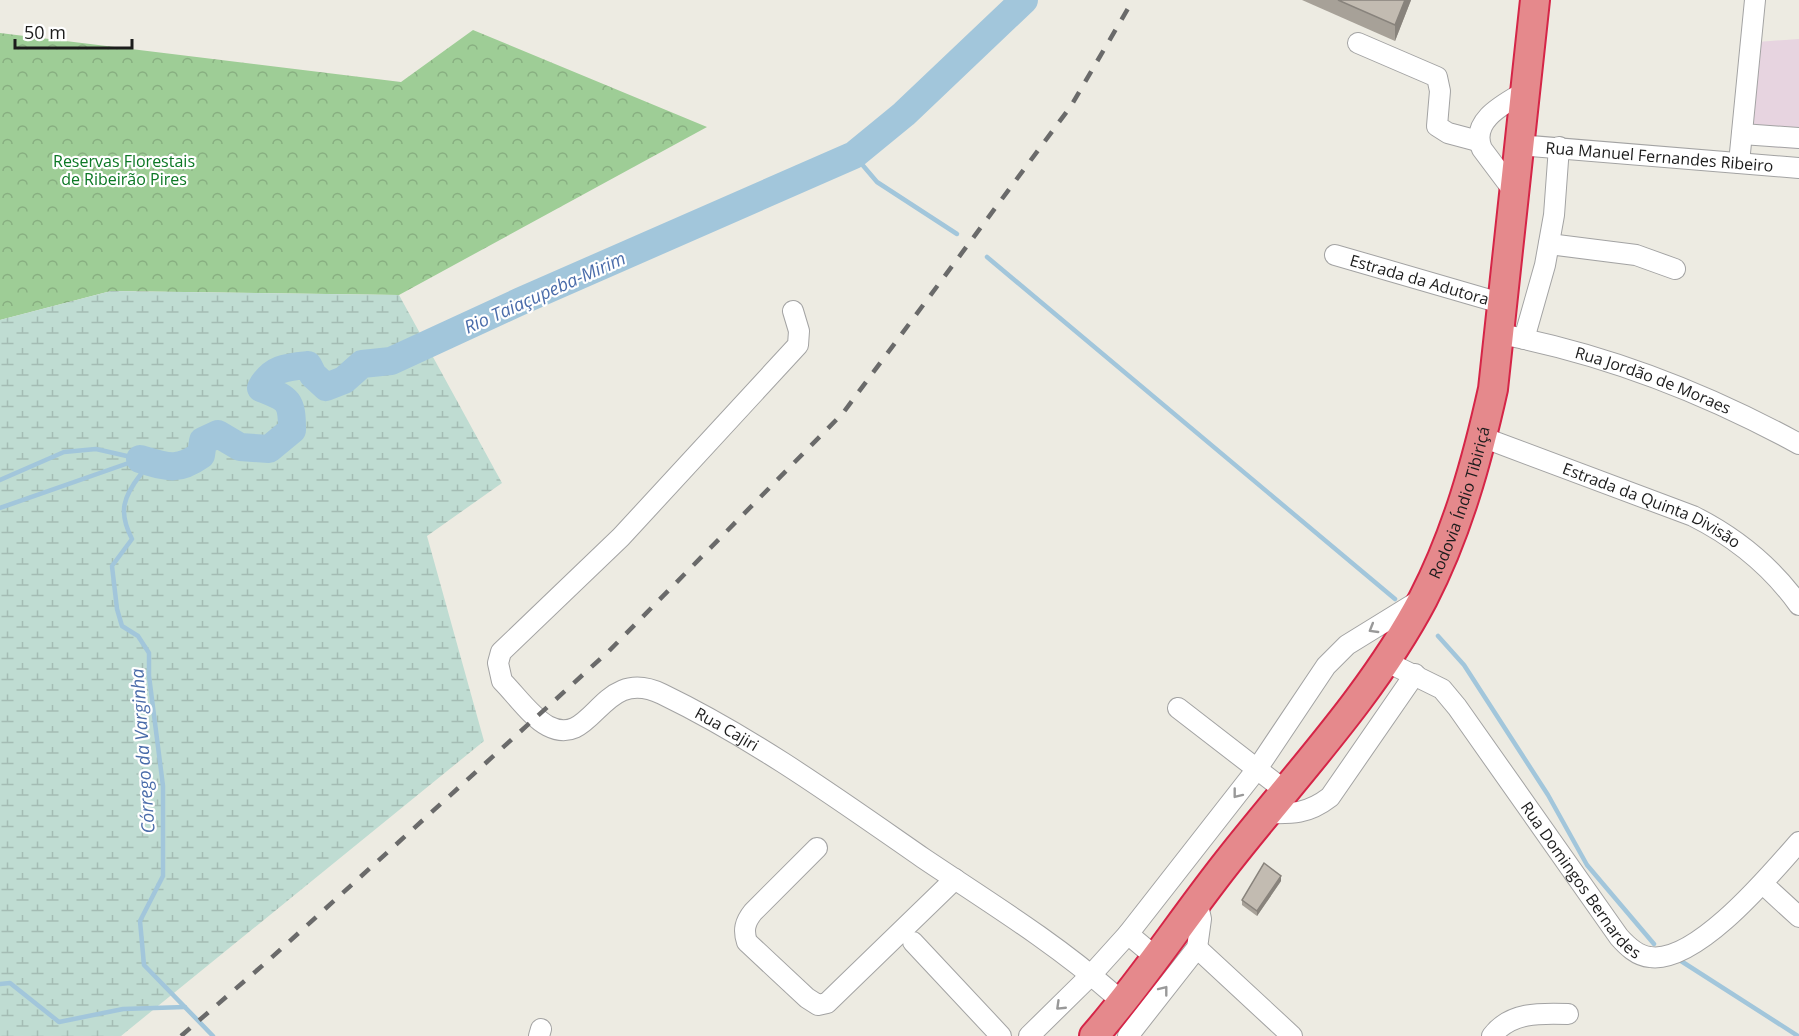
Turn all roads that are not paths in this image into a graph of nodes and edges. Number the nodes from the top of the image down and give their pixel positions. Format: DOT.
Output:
graph roads {
  1 [pos="1535,0"];
  2 [pos="1755,0"];
  3 [pos="1358,44"];
  4 [pos="1526,91"];
  5 [pos="1742,134"];
  6 [pos="1799,138"];
  7 [pos="1478,141"];
  8 [pos="1519,145"];
  9 [pos="1559,147"];
  10 [pos="1739,163"];
  11 [pos="1799,168"];
  12 [pos="1515,193"];
  13 [pos="1549,244"];
  14 [pos="1335,255"];
  15 [pos="1675,269"];
  16 [pos="1504,304"];
  17 [pos="793,311"];
  18 [pos="1512,337"];
  19 [pos="1482,436"];
  20 [pos="1799,444"];
  21 [pos="1423,598"];
  22 [pos="1799,604"];
  23 [pos="1385,661"];
  24 [pos="1415,674"];
  25 [pos="1178,708"];
  26 [pos="1257,769"];
  27 [pos="1284,790"];
  28 [pos="1266,813"];
  29 [pos="1799,842"];
  30 [pos="817,848"];
  31 [pos="955,879"];
  32 [pos="1762,884"];
  33 [pos="1197,900"];
  34 [pos="1799,917"];
  35 [pos="1179,924"];
  36 [pos="913,942"];
  37 [pos="1138,942"];
  38 [pos="1197,948"];
  39 [pos="1102,984"];
  40 [pos="1568,1014"];
  41 [pos="1001,1036"];
  42 [pos="1029,1036"];
  43 [pos="1073,1036"];
  44 [pos="1094,1036"];
  45 [pos="1128,1036"];
  46 [pos="1292,1036"];
  47 [pos="1492,1036"];
  1 -- 4 [label="highway, Rodovia Índio Tibiriçá"];
  2 -- 5 [label="street"];
  3 -- 7 [label="street"];
  4 -- 7 [label="street"];
  4 -- 8 [label="highway, Rodovia Índio Tibiriçá"];
  5 -- 6 [label="street"];
  5 -- 10 [label="street"];
  7 -- 12 [label="street"];
  8 -- 9 [label="street, Rua Manuel Fernandes Ribeiro"];
  8 -- 12 [label="highway, Rodovia Índio Tibiriçá"];
  9 -- 10 [label="street, Rua Manuel Fernandes Ribeiro"];
  9 -- 13 [label="street"];
  10 -- 11 [label="street, Rua Manuel Fernandes Ribeiro"];
  12 -- 16 [label="highway, Rodovia Índio Tibiriçá"];
  13 -- 15 [label="street"];
  13 -- 18 [label="street"];
  14 -- 16 [label="street, Estrada da Adutora"];
  16 -- 18 [label="highway, Rodovia Índio Tibiriçá"];
  17 -- 31 [label="street, Rua Cajiri"];
  18 -- 19 [label="highway, Rodovia Índio Tibiriçá"];
  18 -- 20 [label="street, Rua Jordão de Moraes"];
  19 -- 21 [label="highway, Rodovia Índio Tibiriçá"];
  19 -- 22 [label="street, Estrada da Quinta Divisão"];
  21 -- 23 [label="highway, Rodovia Índio Tibiriçá"];
  21 -- 26 [label="street, one-way"];
  23 -- 24 [label="street, Rua Domingos Bernardes"];
  23 -- 27 [label="highway, Rodovia Índio Tibiriçá"];
  24 -- 28 [label="street"];
  24 -- 32 [label="street, Rua Domingos Bernardes"];
  25 -- 26 [label="street"];
  26 -- 27 [label="street"];
  26 -- 37 [label="street, one-way"];
  27 -- 28 [label="highway, Rodovia Índio Tibiriçá"];
  28 -- 33 [label="highway, Rodovia Índio Tibiriçá"];
  29 -- 32 [label="street, Rua Domingos Bernardes"];
  30 -- 31 [label="street"];
  31 -- 39 [label="street, Rua Cajiri"];
  32 -- 34 [label="street"];
  33 -- 35 [label="highway, Rodovia Índio Tibiriçá"];
  33 -- 38 [label="street"];
  35 -- 37 [label="highway, Rodovia Índio Tibiriçá"];
  35 -- 44 [label="highway, Rodovia Índio Tibiriçá"];
  36 -- 41 [label="street"];
  37 -- 39 [label="highway, Rodovia Índio Tibiriçá"];
  45 -- 38 [label="street, one-way"];
  38 -- 46 [label="street"];
  39 -- 42 [label="street, one-way"];
  39 -- 43 [label="highway, Rodovia Índio Tibiriçá"];
  40 -- 47 [label="street"];
}
